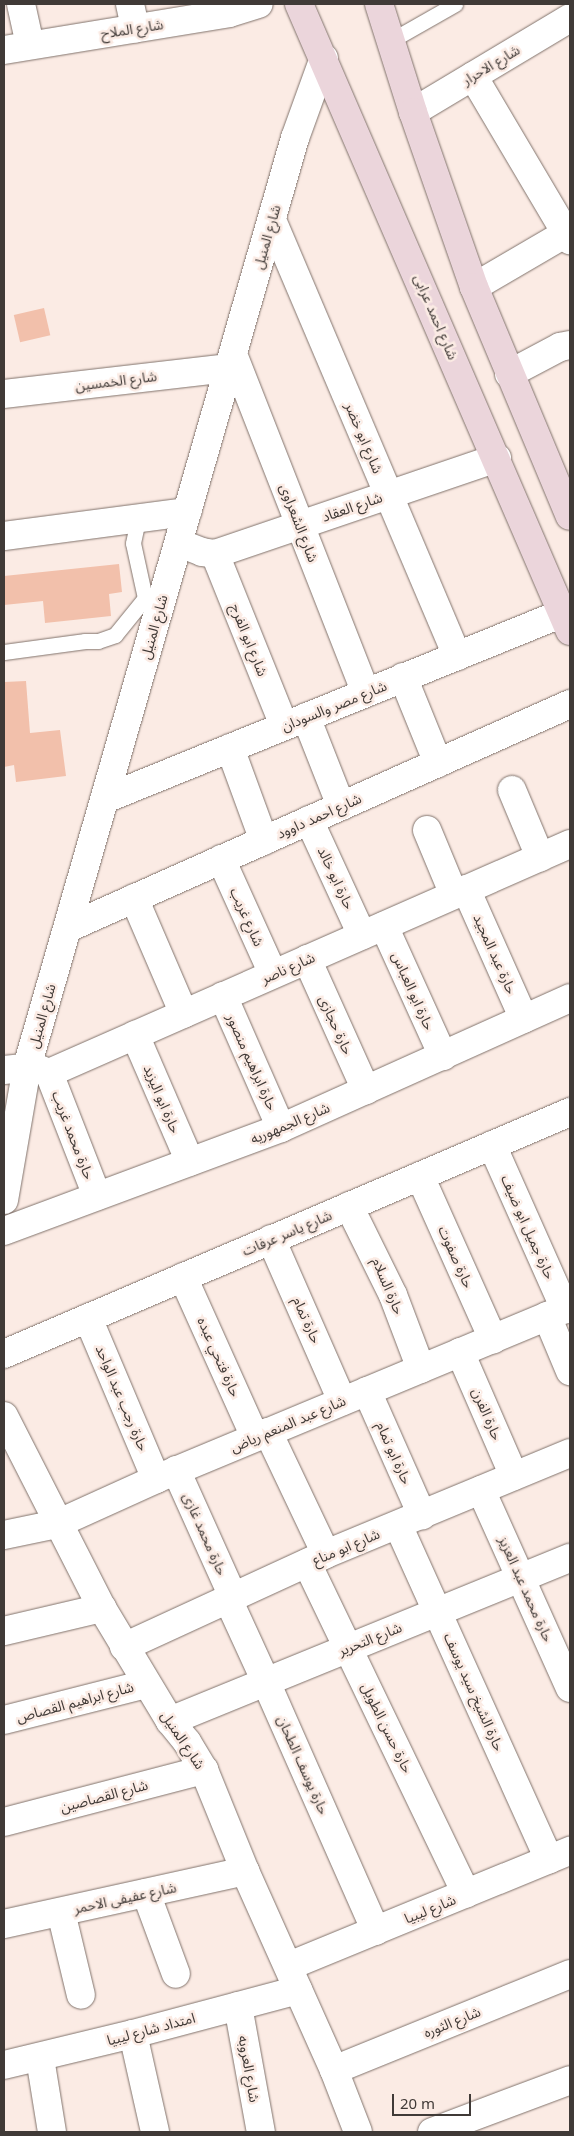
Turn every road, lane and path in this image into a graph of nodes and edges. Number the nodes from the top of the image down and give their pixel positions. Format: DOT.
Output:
graph roads {
  1 [pos="21,4"];
  2 [pos="259,4"];
  3 [pos="299,4"];
  4 [pos="379,4"];
  5 [pos="455,4"];
  6 [pos="133,16"];
  7 [pos="570,18"];
  8 [pos="390,41"];
  9 [pos="30,45"];
  10 [pos="4,50"];
  11 [pos="324,58"];
  12 [pos="473,76"];
  13 [pos="413,112"];
  14 [pos="272,220"];
  15 [pos="569,235"];
  16 [pos="474,286"];
  17 [pos="570,345"];
  18 [pos="231,361"];
  19 [pos="509,374"];
  20 [pos="4,394"];
  21 [pos="497,458"];
  22 [pos="388,495"];
  23 [pos="568,502"];
  24 [pos="188,512"];
  25 [pos="138,519"];
  26 [pos="300,525"];
  27 [pos="4,536"];
  28 [pos="179,543"];
  29 [pos="215,554"];
  30 [pos="566,622"];
  31 [pos="4,652"];
  32 [pos="457,656"];
  33 [pos="404,677"];
  34 [pos="366,693"];
  35 [pos="570,704"];
  36 [pos="295,721"];
  37 [pos="230,748"];
  38 [pos="438,763"];
  39 [pos="512,790"];
  40 [pos="105,799"];
  41 [pos="341,806"];
  42 [pos="309,820"];
  43 [pos="427,830"];
  44 [pos="264,841"];
  45 [pos="570,844"];
  46 [pos="540,857"];
  47 [pos="222,859"];
  48 [pos="460,892"];
  49 [pos="134,898"];
  50 [pos="68,928"];
  51 [pos="373,930"];
  52 [pos="307,959"];
  53 [pos="274,974"];
  54 [pos="223,996"];
  55 [pos="570,998"];
  56 [pos="184,1014"];
  57 [pos="524,1019"];
  58 [pos="135,1035"];
  59 [pos="442,1056"];
  60 [pos="27,1070"];
  61 [pos="366,1090"];
  62 [pos="570,1112"];
  63 [pos="281,1128"];
  64 [pos="492,1145"];
  65 [pos="190,1162"];
  66 [pos="420,1176"];
  67 [pos="97,1196"];
  68 [pos="4,1200"];
  69 [pos="349,1206"];
  70 [pos="4,1231"];
  71 [pos="271,1239"];
  72 [pos="183,1277"];
  73 [pos="561,1311"];
  74 [pos="88,1318"];
  75 [pos="493,1339"];
  76 [pos="460,1352"];
  77 [pos="4,1354"];
  78 [pos="421,1369"];
  79 [pos="570,1372"];
  80 [pos="354,1396"];
  81 [pos="4,1416"];
  82 [pos="261,1435"];
  83 [pos="10,1443"];
  84 [pos="568,1459"];
  85 [pos="166,1474"];
  86 [pos="514,1476"];
  87 [pos="481,1490"];
  88 [pos="410,1520"];
  89 [pos="57,1524"];
  90 [pos="4,1535"];
  91 [pos="570,1558"];
  92 [pos="316,1559"];
  93 [pos="521,1577"];
  94 [pos="230,1598"];
  95 [pos="102,1608"];
  96 [pos="438,1611"];
  97 [pos="4,1631"];
  98 [pos="124,1647"];
  99 [pos="349,1648"];
  100 [pos="266,1682"];
  101 [pos="146,1684"];
  102 [pos="570,1688"];
  103 [pos="4,1720"];
  104 [pos="170,1721"];
  105 [pos="204,1770"];
  106 [pos="4,1822"];
  107 [pos="560,1855"];
  108 [pos="245,1871"];
  109 [pos="146,1893"];
  110 [pos="466,1894"];
  111 [pos="61,1912"];
  112 [pos="4,1924"];
  113 [pos="376,1931"];
  114 [pos="176,1974"];
  115 [pos="570,1974"];
  116 [pos="294,1978"];
  117 [pos="81,1995"];
  118 [pos="238,2006"];
  119 [pos="133,2034"];
  120 [pos="40,2058"];
  121 [pos="4,2065"];
  122 [pos="334,2070"];
  123 [pos="570,2080"];
  124 [pos="52,2132"];
  125 [pos="155,2132"];
  126 [pos="261,2132"];
  127 [pos="358,2132"];
  128 [pos="432,2132"];
  1 -- 9 [label="street"];
  2 -- 6 [label="street, شارع الملاح"];
  3 -- 11 [label="street, شارع احمد عرابى"];
  4 -- 8 [label="street"];
  5 -- 8 [label="lane"];
  6 -- 9 [label="street, شارع الملاح"];
  7 -- 12 [label="street, شارع الاحرار"];
  8 -- 13 [label="street"];
  9 -- 10 [label="street, شارع الملاح"];
  11 -- 14 [label="street, شارع المنيل"];
  11 -- 21 [label="street, شارع احمد عرابى"];
  12 -- 13 [label="street, شارع الاحرار"];
  12 -- 15 [label="street"];
  13 -- 16 [label="street"];
  14 -- 18 [label="street, شارع المنيل"];
  14 -- 22 [label="street, شارع ابو خضر"];
  15 -- 16 [label="street"];
  16 -- 19 [label="street"];
  17 -- 19 [label="street"];
  18 -- 20 [label="street, شارع الخمسين"];
  18 -- 24 [label="street, شارع المنيل"];
  18 -- 26 [label="street, شارع الشعراوى"];
  19 -- 23 [label="street"];
  21 -- 22 [label="street, شارع العقاد"];
  21 -- 30 [label="street, شارع احمد عرابى"];
  22 -- 26 [label="street, شارع العقاد"];
  22 -- 32 [label="street, شارع ابو خضر"];
  24 -- 25 [label="street"];
  24 -- 28 [label="street, شارع المنيل"];
  25 -- 27 [label="street"];
  25 -- 31 [label="lane"];
  26 -- 29 [label="street, شارع العقاد"];
  26 -- 34 [label="street, شارع الشعراوى"];
  28 -- 29 [label="street"];
  28 -- 40 [label="street, شارع المنيل"];
  29 -- 36 [label="street, شارع ابو الفرج"];
  30 -- 32 [label="street, شارع مصر والسودان"];
  32 -- 33 [label="street, شارع مصر والسودان"];
  33 -- 34 [label="street, شارع مصر والسودان"];
  33 -- 38 [label="street"];
  34 -- 36 [label="street, شارع مصر والسودان"];
  35 -- 38 [label="street, شارع احمد داوود"];
  36 -- 37 [label="street, شارع مصر والسودان"];
  36 -- 41 [label="street, شارع ابو الفرج"];
  37 -- 40 [label="street, شارع مصر والسودان"];
  37 -- 44 [label="street"];
  38 -- 41 [label="street, شارع احمد داوود"];
  39 -- 46 [label="street"];
  40 -- 50 [label="street, شارع المنيل"];
  41 -- 42 [label="street, شارع احمد داوود"];
  42 -- 44 [label="street, شارع احمد داوود"];
  42 -- 51 [label="street, حارة ابو خالد"];
  43 -- 48 [label="street, حارة عبد المجيد"];
  44 -- 47 [label="street, شارع احمد داوود"];
  45 -- 46 [label="street, شارع ناصر"];
  46 -- 48 [label="street, شارع ناصر"];
  47 -- 49 [label="street, شارع احمد داوود"];
  47 -- 53 [label="street, شارع غريب"];
  48 -- 51 [label="street, شارع ناصر"];
  48 -- 57 [label="street, حارة عبد المجيد"];
  49 -- 50 [label="street, شارع احمد داوود"];
  49 -- 56 [label="street"];
  50 -- 60 [label="street, شارع المنيل"];
  51 -- 52 [label="street, شارع ناصر"];
  51 -- 59 [label="street, حارة ابو العباس"];
  52 -- 53 [label="street, شارع ناصر"];
  52 -- 61 [label="street, حارة حجازى"];
  53 -- 54 [label="street, شارع ناصر"];
  54 -- 56 [label="street, شارع ناصر"];
  54 -- 63 [label="street, حارة ابراهيم منصور"];
  55 -- 57 [label="street, شارع الجمهوريه"];
  56 -- 58 [label="street, شارع ناصر"];
  57 -- 59 [label="street, شارع الجمهوريه"];
  58 -- 60 [label="street, شارع ناصر"];
  58 -- 65 [label="street, حارة ابو اليزيد"];
  59 -- 61 [label="street, شارع الجمهوريه"];
  60 -- 67 [label="street, حارة محمد غريب"];
  60 -- 68 [label="street, شارع المنيل"];
  61 -- 63 [label="street, شارع الجمهوريه"];
  62 -- 64 [label="street, شارع ياسر عرفات"];
  63 -- 65 [label="street, شارع الجمهوريه"];
  64 -- 66 [label="street, شارع ياسر عرفات"];
  64 -- 73 [label="street, حارة جميل ابو ضيف"];
  65 -- 67 [label="street, شارع الجمهوريه"];
  66 -- 69 [label="street, شارع ياسر عرفات"];
  66 -- 75 [label="street, حارة صفوت"];
  67 -- 70 [label="street, شارع الجمهوريه"];
  69 -- 71 [label="street, شارع ياسر عرفات"];
  69 -- 78 [label="street, حارة السلام"];
  71 -- 72 [label="street, شارع ياسر عرفات"];
  71 -- 80 [label="street, حارة تمام"];
  72 -- 74 [label="street, شارع ياسر عرفات"];
  72 -- 82 [label="street, حارة فتحي عبده"];
  73 -- 75 [label="street, شارع عبد المنعم رياض"];
  73 -- 79 [label="street, حارة جميل ابو ضيف"];
  74 -- 77 [label="street, شارع ياسر عرفات"];
  74 -- 85 [label="street, حارة رجب عبد الواحد"];
  75 -- 76 [label="street, شارع عبد المنعم رياض"];
  76 -- 78 [label="street, شارع عبد المنعم رياض"];
  76 -- 86 [label="street, حارة الفرن"];
  78 -- 80 [label="street, شارع عبد المنعم رياض"];
  80 -- 82 [label="street, شارع عبد المنعم رياض"];
  80 -- 88 [label="street, حارة ابو تمام"];
  81 -- 83 [label="street, شارع المنيل"];
  82 -- 85 [label="street, شارع عبد المنعم رياض"];
  82 -- 92 [label="street, حارة فتحي عبده"];
  83 -- 89 [label="street, شارع المنيل"];
  84 -- 86 [label="street, شارع ابو مناع"];
  85 -- 89 [label="street, شارع عبد المنعم رياض"];
  85 -- 94 [label="street, حارة محمد غازى"];
  86 -- 87 [label="street, شارع ابو مناع"];
  87 -- 88 [label="street, شارع ابو مناع"];
  87 -- 93 [label="street, حارة محمد عبد العزيز"];
  88 -- 92 [label="street, شارع ابو مناع"];
  88 -- 96 [label="street, حارة الشيخ سيد يوسف"];
  89 -- 90 [label="street, شارع عبد المنعم رياض"];
  89 -- 95 [label="street, شارع المنيل"];
  91 -- 93 [label="street, شارع التحرير"];
  92 -- 94 [label="street, شارع ابو مناع"];
  92 -- 99 [label="street, حارة حسن الطويل"];
  93 -- 96 [label="street, شارع التحرير"];
  93 -- 102 [label="street, حارة محمد عبد العزيز"];
  94 -- 98 [label="street, شارع ابو مناع"];
  94 -- 100 [label="street, حارة يوسف الطحان"];
  95 -- 97 [label="street"];
  95 -- 98 [label="street, شارع المنيل"];
  96 -- 99 [label="street, شارع التحرير"];
  96 -- 107 [label="street, حارة الشيخ سيد يوسف"];
  98 -- 101 [label="street, شارع المنيل"];
  99 -- 100 [label="street, شارع التحرير"];
  99 -- 110 [label="street, حارة حسن الطويل"];
  100 -- 104 [label="street, شارع التحرير"];
  100 -- 113 [label="street, حارة يوسف الطحان"];
  101 -- 103 [label="street, شارع ابراهيم القصاص"];
  101 -- 104 [label="street, شارع المنيل"];
  104 -- 105 [label="street, شارع المنيل"];
  105 -- 106 [label="street, شارع القصاصين"];
  105 -- 108 [label="street, شارع المنيل"];
  107 -- 110 [label="street, شارع ليبيا"];
  108 -- 109 [label="street, شارع عفيفى الاحمر"];
  108 -- 116 [label="street, شارع المنيل"];
  109 -- 111 [label="street, شارع عفيفى الاحمر"];
  109 -- 114 [label="street"];
  110 -- 113 [label="street, شارع ليبيا"];
  111 -- 112 [label="street, شارع عفيفى الاحمر"];
  111 -- 117 [label="street"];
  113 -- 116 [label="street, شارع ليبيا"];
  115 -- 122 [label="street, شارع الثوره"];
  116 -- 118 [label="street, امتداد شارع ليبيا"];
  116 -- 122 [label="street, شارع المنيل"];
  118 -- 119 [label="street, امتداد شارع ليبيا"];
  118 -- 126 [label="street, شارع العروبه"];
  119 -- 120 [label="street, امتداد شارع ليبيا"];
  119 -- 125 [label="street"];
  120 -- 121 [label="street, امتداد شارع ليبيا"];
  120 -- 124 [label="street"];
  122 -- 127 [label="street, شارع المنيل"];
  123 -- 128 [label="street"];
}
